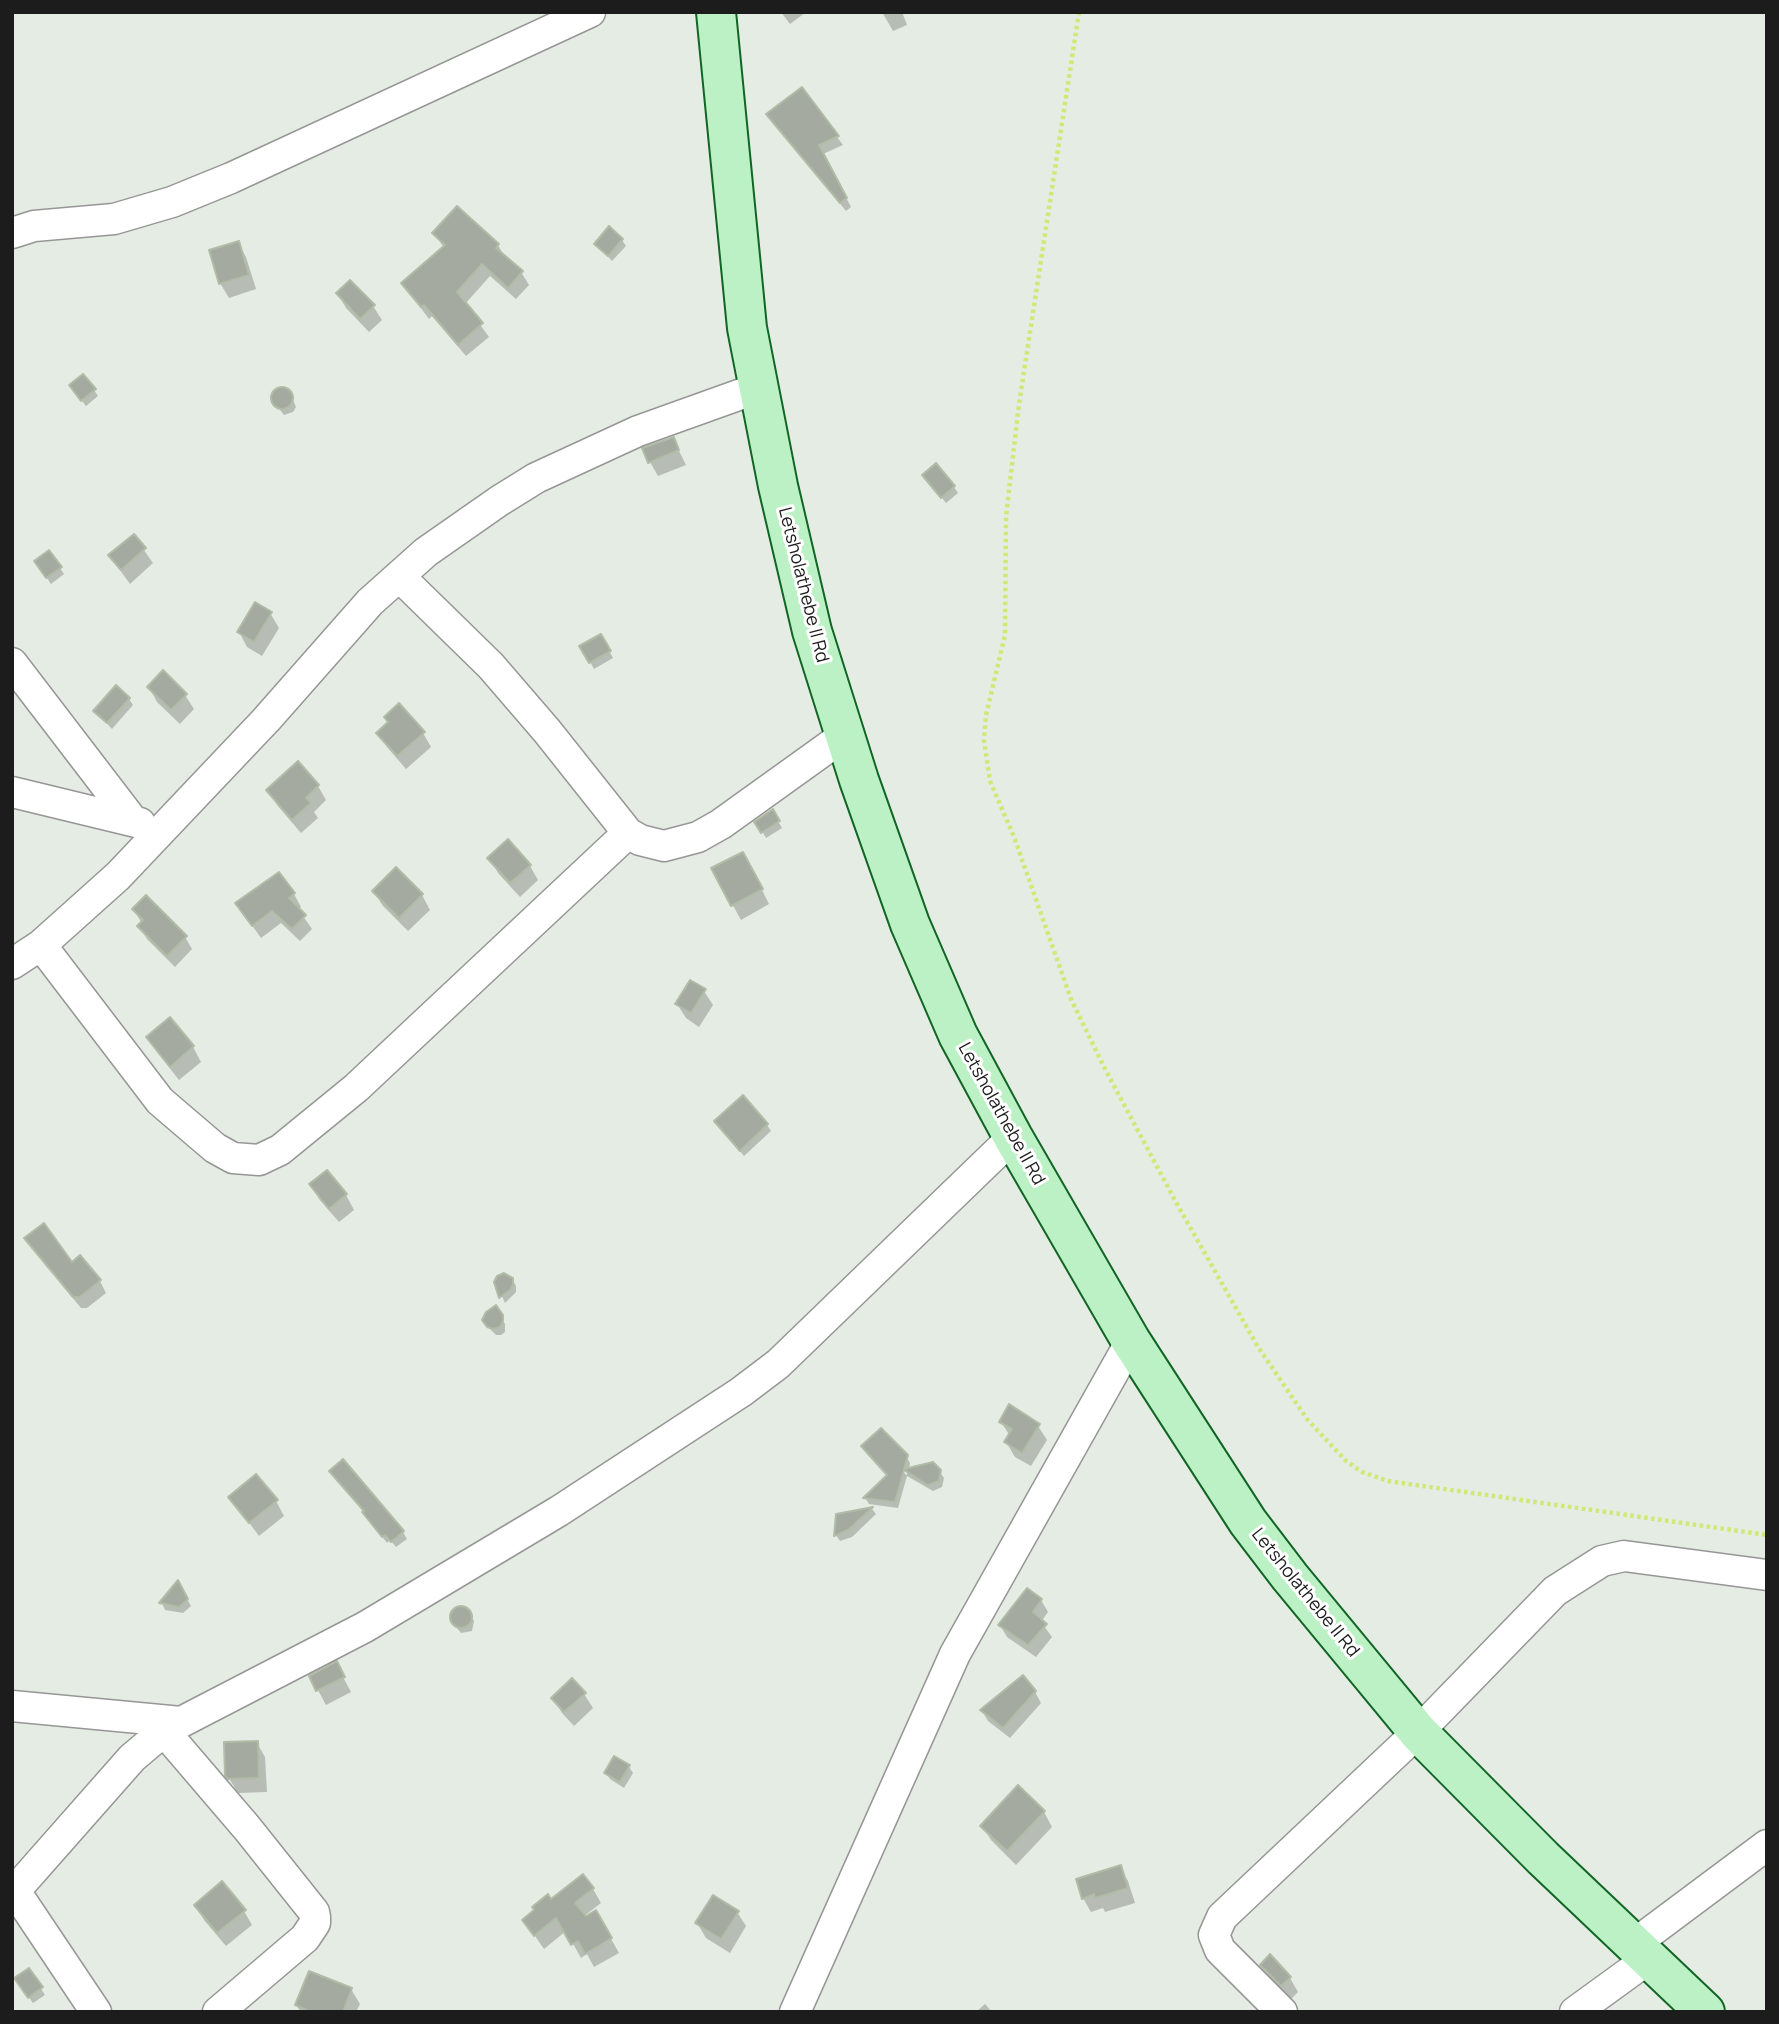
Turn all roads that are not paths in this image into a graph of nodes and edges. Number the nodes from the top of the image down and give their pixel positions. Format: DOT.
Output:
graph roads {
  1 [pos="590,12"];
  2 [pos="716,12"];
  3 [pos="12,233"];
  4 [pos="758,388"];
  5 [pos="399,576"];
  6 [pos="12,663"];
  7 [pos="845,735"];
  8 [pos="12,792"];
  9 [pos="133,821"];
  10 [pos="164,828"];
  11 [pos="628,832"];
  12 [pos="41,945"];
  13 [pos="12,964"];
  14 [pos="1013,1137"];
  15 [pos="1131,1341"];
  16 [pos="1767,1575"];
  17 [pos="12,1706"];
  18 [pos="173,1726"];
  19 [pos="1418,1732"];
  20 [pos="1767,1844"];
  21 [pos="14,1892"];
  22 [pos="1640,1952"];
  23 [pos="96,2012"];
  24 [pos="218,2012"];
  25 [pos="795,2012"];
  26 [pos="1282,2012"];
  27 [pos="1575,2012"];
  28 [pos="1705,2012"];
  1 -- 3 [label="street"];
  2 -- 4 [label="street, Letsholathebe II Rd"];
  4 -- 5 [label="street"];
  4 -- 7 [label="street, Letsholathebe II Rd"];
  5 -- 10 [label="street"];
  5 -- 11 [label="street"];
  6 -- 9 [label="street"];
  7 -- 11 [label="street"];
  7 -- 14 [label="street, Letsholathebe II Rd"];
  8 -- 9 [label="street"];
  9 -- 10 [label="street"];
  10 -- 12 [label="street"];
  11 -- 12 [label="street"];
  12 -- 13 [label="street"];
  14 -- 15 [label="street, Letsholathebe II Rd"];
  14 -- 18 [label="street"];
  15 -- 19 [label="street, Letsholathebe II Rd"];
  15 -- 25 [label="street"];
  16 -- 19 [label="street"];
  17 -- 18 [label="street"];
  18 -- 21 [label="street"];
  18 -- 24 [label="street"];
  19 -- 22 [label="street, Letsholathebe II Rd"];
  19 -- 26 [label="street"];
  20 -- 22 [label="street"];
  21 -- 23 [label="street"];
  22 -- 27 [label="street"];
  22 -- 28 [label="street, Letsholathebe II Rd"];
}
